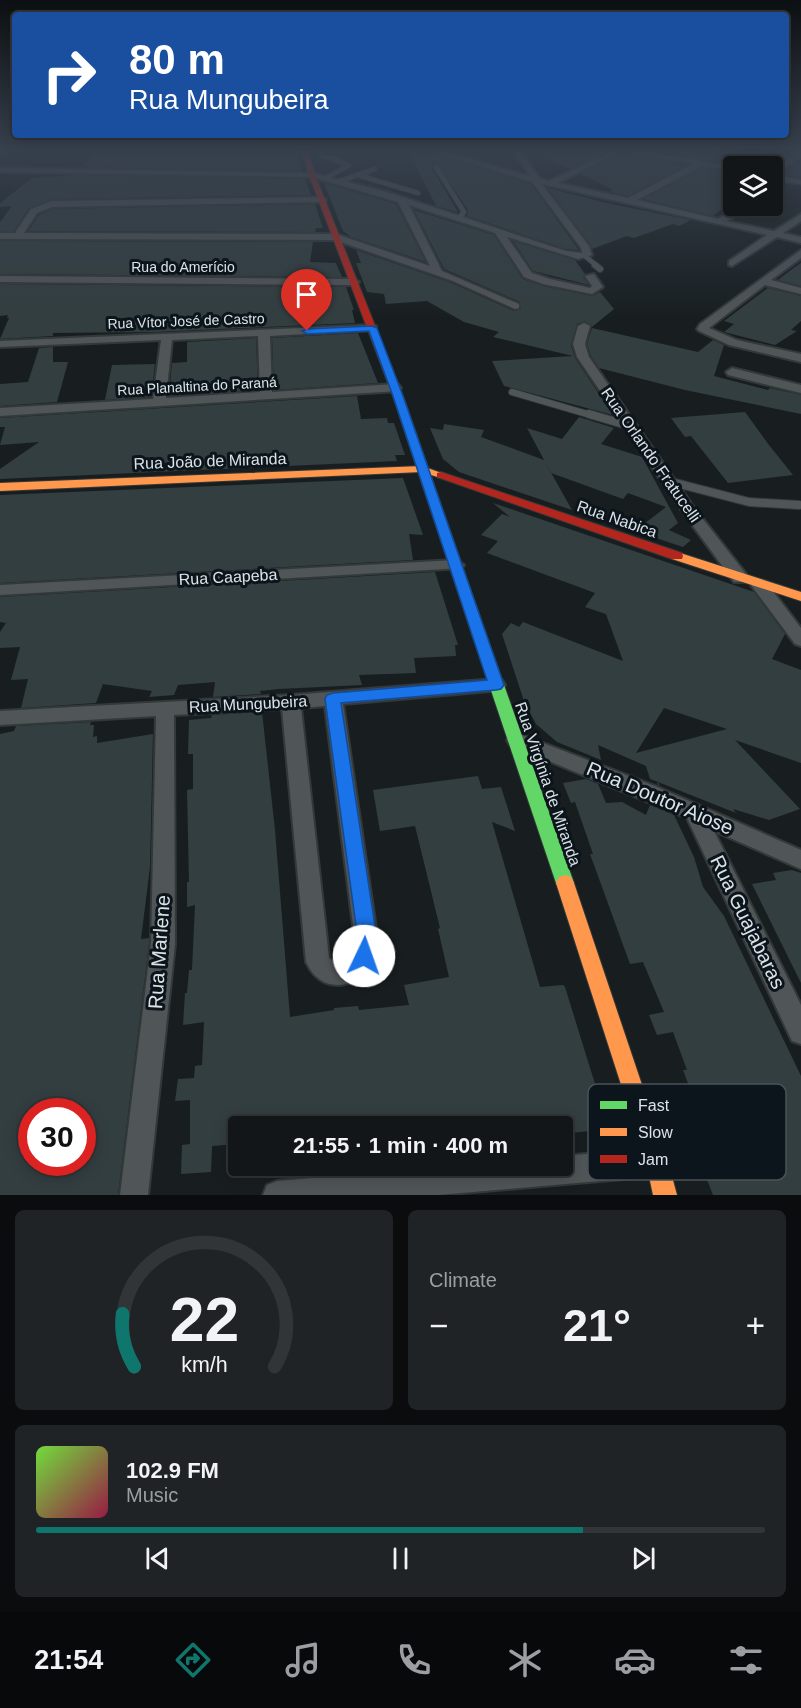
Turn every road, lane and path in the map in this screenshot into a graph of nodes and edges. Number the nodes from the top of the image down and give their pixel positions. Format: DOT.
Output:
graph roads {
  1 [pos="39,207"];
  2 [pos="325,207"];
  3 [pos="405,207"];
  4 [pos="423,207"];
  5 [pos="461,207"];
  6 [pos="555,207"];
  7 [pos="653,207"];
  8 [pos="729,216"];
  9 [pos="459,218"];
  10 [pos="801,218"];
  11 [pos="719,222"];
  12 [pos="498,231"];
  13 [pos="776,235"];
  14 [pos="0,236"];
  15 [pos="18,236"];
  16 [pos="336,237"];
  17 [pos="801,240"];
  18 [pos="801,253"];
  19 [pos="585,256"];
  20 [pos="732,263"];
  21 [pos="600,269"];
  22 [pos="438,272"];
  23 [pos="590,276"];
  24 [pos="0,279"];
  25 [pos="13,279"];
  26 [pos="763,281"];
  27 [pos="354,282"];
  28 [pos="0,284"];
  29 [pos="801,291"];
  30 [pos="515,306"];
  31 [pos="584,326"];
  32 [pos="372,328"];
  33 [pos="264,333"];
  34 [pos="167,336"];
  35 [pos="0,344"];
  36 [pos="801,358"];
  37 [pos="732,372"];
  38 [pos="395,388"];
  39 [pos="801,388"];
  40 [pos="512,392"];
  41 [pos="266,397"];
  42 [pos="159,403"];
  43 [pos="0,412"];
  44 [pos="630,426"];
  45 [pos="422,469"];
  46 [pos="668,481"];
  47 [pos="0,487"];
  48 [pos="799,506"];
  49 [pos="456,565"];
  50 [pos="740,578"];
  51 [pos="759,585"];
  52 [pos="0,590"];
  53 [pos="801,597"];
  54 [pos="801,640"];
  55 [pos="496,685"];
  56 [pos="333,699"];
  57 [pos="291,702"];
  58 [pos="165,709"];
  59 [pos="0,718"];
  60 [pos="517,740"];
  61 [pos="694,813"];
  62 [pos="801,860"];
  63 [pos="801,1032"];
  64 [pos="631,1084"];
  65 [pos="588,1168"];
  66 [pos="661,1180"];
  67 [pos="135,1195"];
  68 [pos="277,1195"];
  69 [pos="665,1195"];
  1 -- 15 [label="street"];
  2 -- 16 [label="street, Rua Virgínia de Miranda"];
  3 -- 22 [label="street"];
  4 -- 9 [label="street"];
  5 -- 9 [label="lane"];
  6 -- 19 [label="street"];
  7 -- 11 [label="street"];
  8 -- 11 [label="street"];
  9 -- 12 [label="street"];
  10 -- 13 [label="street"];
  11 -- 13 [label="street"];
  12 -- 19 [label="street"];
  12 -- 23 [label="street"];
  13 -- 17 [label="street"];
  13 -- 20 [label="street"];
  14 -- 15 [label="street"];
  15 -- 16 [label="street"];
  16 -- 22 [label="street"];
  16 -- 27 [label="street, Rua Virgínia de Miranda"];
  18 -- 26 [label="street"];
  19 -- 21 [label="lane"];
  22 -- 30 [label="street"];
  24 -- 25 [label="street, Rua do Amerício"];
  25 -- 27 [label="street, Rua do Amerício"];
  25 -- 28 [label="street, Rua do Amerício"];
  26 -- 29 [label="street"];
  26 -- 36 [label="street"];
  27 -- 32 [label="street, Rua Virgínia de Miranda"];
  31 -- 44 [label="street, Rua Orlando Fratucelli"];
  32 -- 33 [label="street, Rua Vítor José de Castro"];
  32 -- 38 [label="street, Rua Virgínia de Miranda"];
  33 -- 34 [label="street, Rua Vítor José de Castro"];
  33 -- 41 [label="street"];
  34 -- 35 [label="street, Rua Vítor José de Castro"];
  34 -- 42 [label="street"];
  37 -- 39 [label="street"];
  38 -- 41 [label="street, Rua Planaltina do Paraná"];
  38 -- 45 [label="street, Rua Virgínia de Miranda"];
  40 -- 44 [label="lane"];
  41 -- 42 [label="street, Rua Planaltina do Paraná"];
  42 -- 43 [label="street, Rua Planaltina do Paraná"];
  44 -- 46 [label="street, Rua Orlando Fratucelli"];
  45 -- 47 [label="street, Rua João de Miranda"];
  45 -- 49 [label="street, Rua Virgínia de Miranda"];
  45 -- 50 [label="street, Rua Nabica"];
  46 -- 48 [label="lane"];
  46 -- 50 [label="street, Rua Orlando Fratucelli"];
  49 -- 52 [label="street, Rua Caapeba"];
  49 -- 55 [label="street, Rua Virgínia de Miranda"];
  50 -- 51 [label="street, Rua Nabica"];
  51 -- 53 [label="street, Rua Nabica"];
  51 -- 54 [label="street"];
  55 -- 56 [label="street, Rua Mungubeira"];
  55 -- 60 [label="street, Rua Virgínia de Miranda"];
  56 -- 57 [label="street, Rua Mungubeira"];
  56 -- 57 [label="street"];
  57 -- 58 [label="street, Rua Mungubeira"];
  58 -- 59 [label="street, Rua Mungubeira"];
  58 -- 67 [label="street, Rua Marlene"];
  60 -- 61 [label="street, Rua Doutor Aiose"];
  60 -- 64 [label="street, Rua Virgínia de Miranda"];
  61 -- 62 [label="street, Rua Doutor Aiose"];
  61 -- 63 [label="street, Rua Guajabaras"];
  65 -- 68 [label="street"];
  66 -- 69 [label="street, Rua Virgínia de Miranda"];
}
